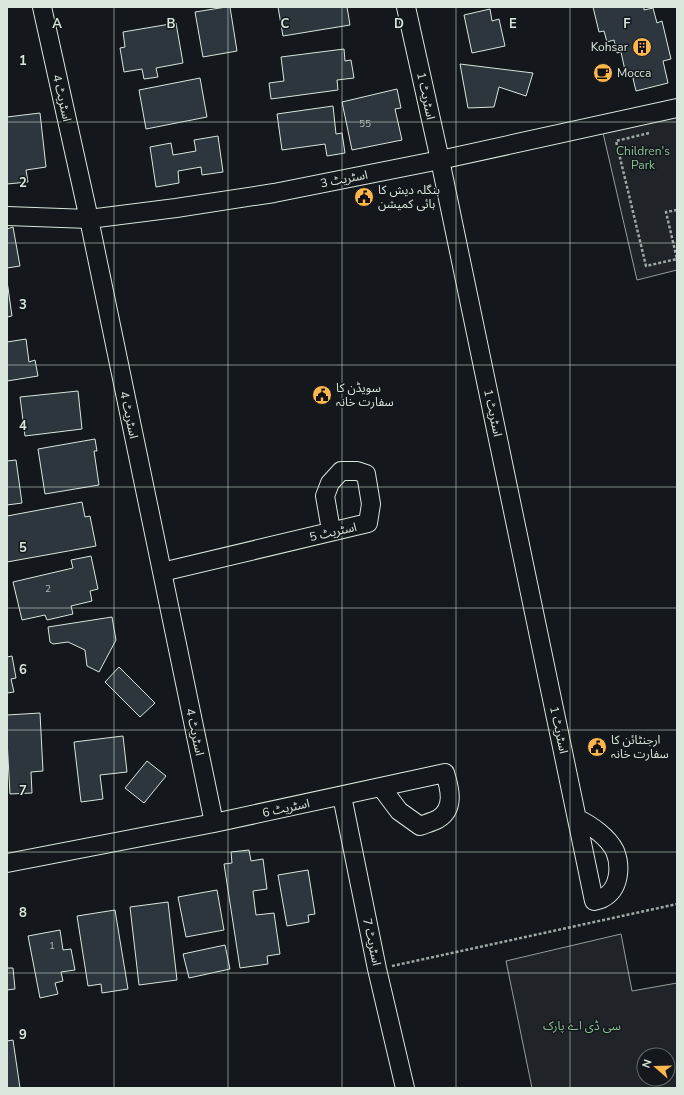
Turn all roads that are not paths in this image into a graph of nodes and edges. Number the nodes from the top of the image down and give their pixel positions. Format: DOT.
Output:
graph roads {
  1 [pos="42,7"];
  2 [pos="406,7"];
  3 [pos="677,108"];
  4 [pos="440,160"];
  5 [pos="7,216"];
  6 [pos="89,219"];
  7 [pos="331,530"];
  8 [pos="162,572"];
  9 [pos="384,791"];
  10 [pos="342,796"];
  11 [pos="578,819"];
  12 [pos="214,823"];
  13 [pos="7,863"];
  14 [pos="405,1088"];
  1 -- 6 [label="street, اسٹریٹ 4"];
  2 -- 4 [label="street, اسٹریٹ 1"];
  3 -- 4 [label="street, اسٹریٹ 3"];
  4 -- 6 [label="street, اسٹریٹ 3"];
  4 -- 11 [label="street, اسٹریٹ 1"];
  5 -- 6 [label="street, اسٹریٹ 3"];
  6 -- 8 [label="street, اسٹریٹ 4"];
  7 -- 8 [label="street, اسٹریٹ 5"];
  8 -- 12 [label="street, اسٹریٹ 4"];
  9 -- 10 [label="street, اسٹریٹ 6"];
  10 -- 12 [label="street, اسٹریٹ 6"];
  10 -- 14 [label="street, اسٹریٹ 7"];
  12 -- 13 [label="street, اسٹریٹ 6"];
}
